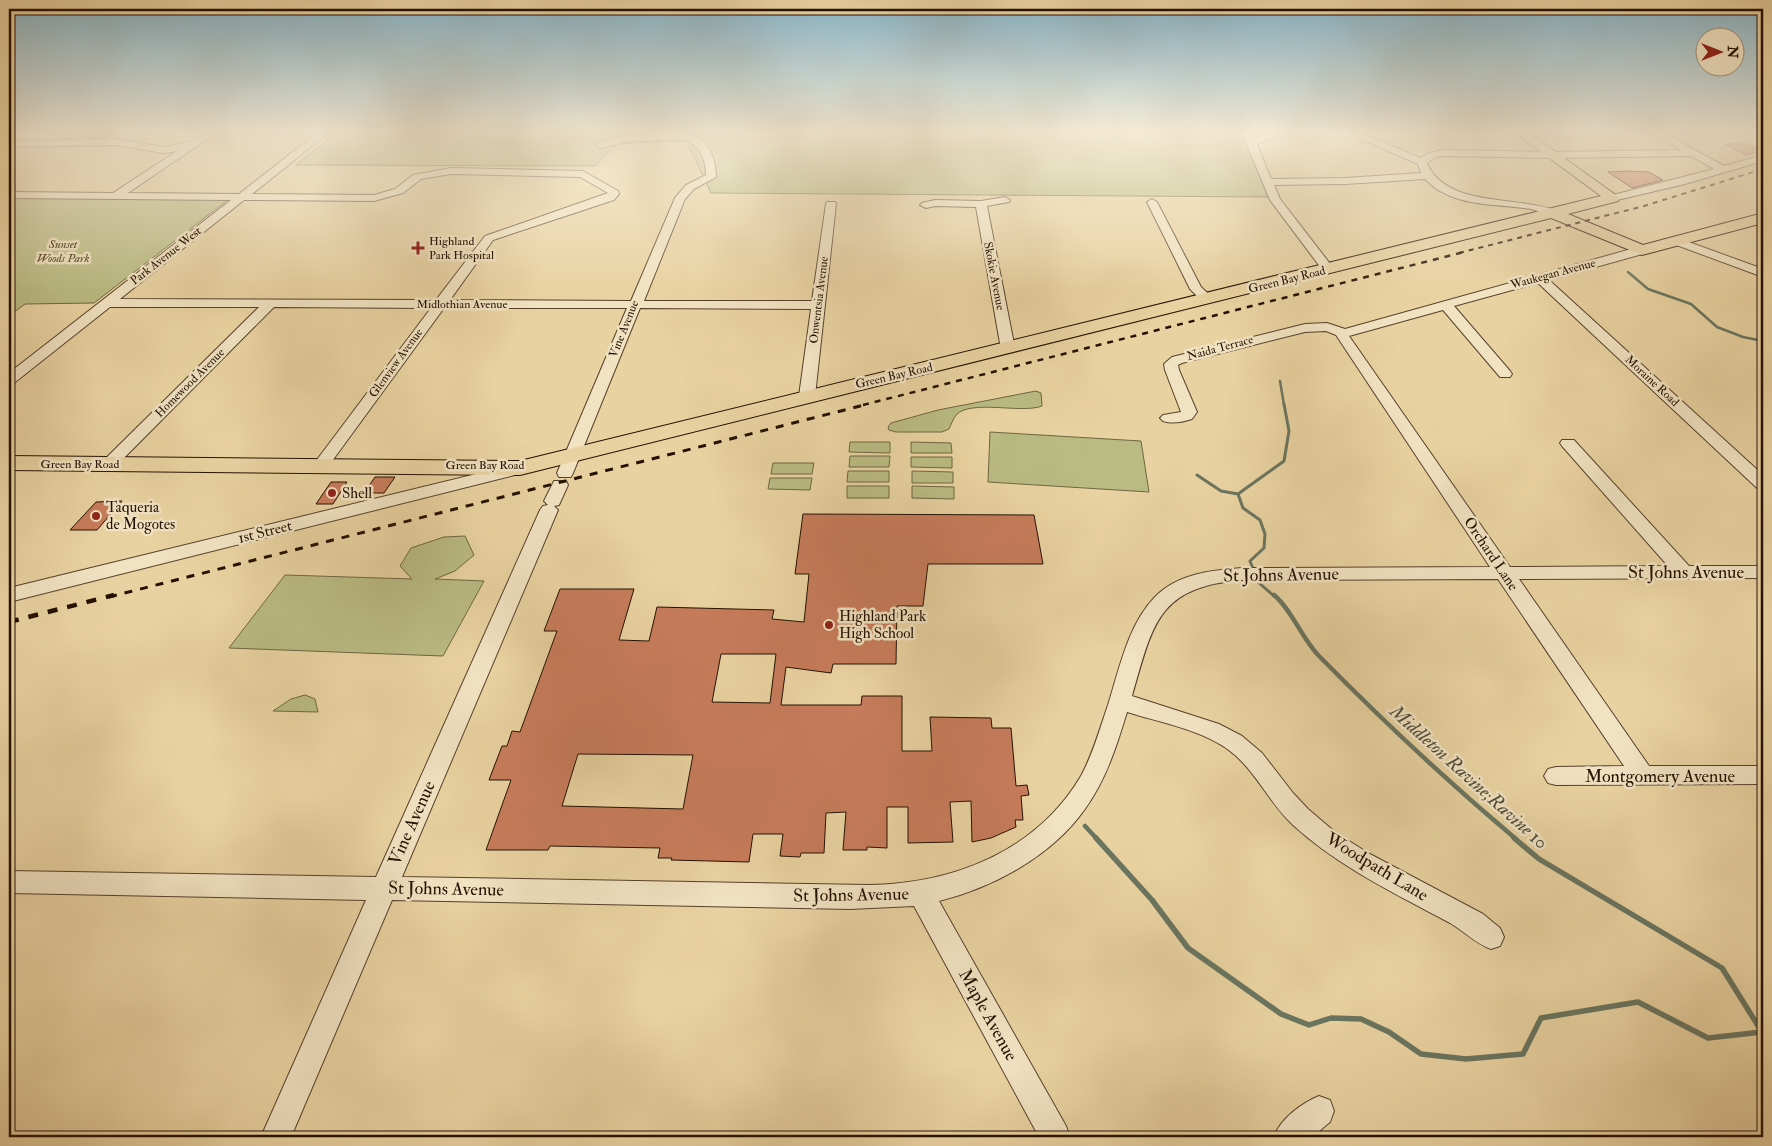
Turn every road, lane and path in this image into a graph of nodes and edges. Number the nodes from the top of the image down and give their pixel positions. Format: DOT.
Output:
graph roads {
  1 [pos="130,186"];
  2 [pos="254,186"];
  3 [pos="405,186"];
  4 [pos="605,186"];
  5 [pos="1269,186"];
  6 [pos="1440,186"];
  7 [pos="1597,186"];
  8 [pos="1658,186"];
  9 [pos="690,187"];
  10 [pos="9,195"];
  11 [pos="117,195"];
  12 [pos="242,196"];
  13 [pos="1613,198"];
  14 [pos="1005,200"];
  15 [pos="1152,202"];
  16 [pos="831,204"];
  17 [pos="981,204"];
  18 [pos="926,205"];
  19 [pos="1552,214"];
  20 [pos="1763,218"];
  21 [pos="489,238"];
  22 [pos="1671,242"];
  23 [pos="1625,244"];
  24 [pos="1642,250"];
  25 [pos="1328,270"];
  26 [pos="1763,273"];
  27 [pos="1540,278"];
  28 [pos="1208,299"];
  29 [pos="107,303"];
  30 [pos="271,303"];
  31 [pos="439,304"];
  32 [pos="634,304"];
  33 [pos="1445,304"];
  34 [pos="817,305"];
  35 [pos="1344,333"];
  36 [pos="1008,349"];
  37 [pos="1505,374"];
  38 [pos="9,380"];
  39 [pos="807,396"];
  40 [pos="1168,418"];
  41 [pos="1568,443"];
  42 [pos="573,455"];
  43 [pos="9,463"];
  44 [pos="109,464"];
  45 [pos="321,465"];
  46 [pos="520,468"];
  47 [pos="1763,484"];
  48 [pos="551,505"];
  49 [pos="1684,572"];
  50 [pos="1763,572"];
  51 [pos="1504,573"];
  52 [pos="1304,574"];
  53 [pos="9,595"];
  54 [pos="1120,701"];
  55 [pos="1763,775"];
  56 [pos="1556,776"];
  57 [pos="1643,776"];
  58 [pos="9,882"];
  59 [pos="383,888"];
  60 [pos="921,893"];
  61 [pos="1491,937"];
  62 [pos="1319,1111"];
  63 [pos="276,1137"];
  64 [pos="1055,1137"];
  65 [pos="1290,1137"];
  1 -- 11 [label="street"];
  2 -- 12 [label="street, Park Avenue West"];
  3 -- 12 [label="street"];
  4 -- 21 [label="street"];
  5 -- 25 [label="street"];
  6 -- 19 [label="street"];
  7 -- 13 [label="main road"];
  8 -- 13 [label="street, Green Bay Road"];
  9 -- 32 [label="street, Vine Avenue"];
  10 -- 11 [label="street"];
  11 -- 12 [label="street"];
  12 -- 29 [label="street, Park Avenue West"];
  13 -- 19 [label="main road, Green Bay Road"];
  14 -- 17 [label="street"];
  15 -- 28 [label="street"];
  16 -- 34 [label="street, Onwentsia Avenue"];
  17 -- 18 [label="street"];
  17 -- 36 [label="street, Skokie Avenue"];
  19 -- 23 [label="main road"];
  19 -- 25 [label="main road, Green Bay Road"];
  20 -- 22 [label="main road, Waukegan Avenue"];
  21 -- 31 [label="street, Glenview Avenue"];
  22 -- 23 [label="main road"];
  22 -- 24 [label="main road, Waukegan Avenue"];
  22 -- 26 [label="street"];
  23 -- 24 [label="main road"];
  24 -- 27 [label="street, Waukegan Avenue"];
  25 -- 28 [label="main road, Green Bay Road"];
  27 -- 33 [label="street, Waukegan Avenue"];
  27 -- 47 [label="street, Moraine Road"];
  28 -- 36 [label="main road, Green Bay Road"];
  29 -- 30 [label="street, Midlothian Avenue"];
  29 -- 38 [label="street, Park Avenue West"];
  30 -- 31 [label="street, Midlothian Avenue"];
  30 -- 44 [label="street, Homewood Avenue"];
  31 -- 32 [label="street, Midlothian Avenue"];
  31 -- 45 [label="street, Glenview Avenue"];
  32 -- 34 [label="street, Midlothian Avenue"];
  32 -- 42 [label="street, Vine Avenue"];
  33 -- 35 [label="street, Waukegan Avenue"];
  33 -- 37 [label="street"];
  34 -- 39 [label="street, Onwentsia Avenue"];
  35 -- 40 [label="street, Naida Terrace"];
  35 -- 51 [label="street, Orchard Lane"];
  36 -- 39 [label="main road, Green Bay Road"];
  39 -- 42 [label="main road, Green Bay Road"];
  41 -- 49 [label="street"];
  42 -- 46 [label="main road, Green Bay Road"];
  42 -- 48 [label="street, Vine Avenue"];
  43 -- 44 [label="main road, Green Bay Road"];
  44 -- 45 [label="main road, Green Bay Road"];
  45 -- 46 [label="main road, Green Bay Road"];
  46 -- 53 [label="street, 1st Street"];
  48 -- 59 [label="street, Vine Avenue"];
  49 -- 50 [label="street, St Johns Avenue"];
  49 -- 51 [label="street, St Johns Avenue"];
  51 -- 52 [label="street, St Johns Avenue"];
  51 -- 57 [label="street, Orchard Lane"];
  52 -- 54 [label="street, St Johns Avenue"];
  54 -- 60 [label="street, St Johns Avenue"];
  54 -- 61 [label="street, Woodpath Lane"];
  55 -- 57 [label="street, Montgomery Avenue"];
  56 -- 57 [label="street, Montgomery Avenue"];
  58 -- 59 [label="street, St Johns Avenue"];
  59 -- 60 [label="street, St Johns Avenue"];
  59 -- 63 [label="street, Vine Avenue"];
  60 -- 64 [label="street, Maple Avenue"];
  62 -- 65 [label="street"];
}
